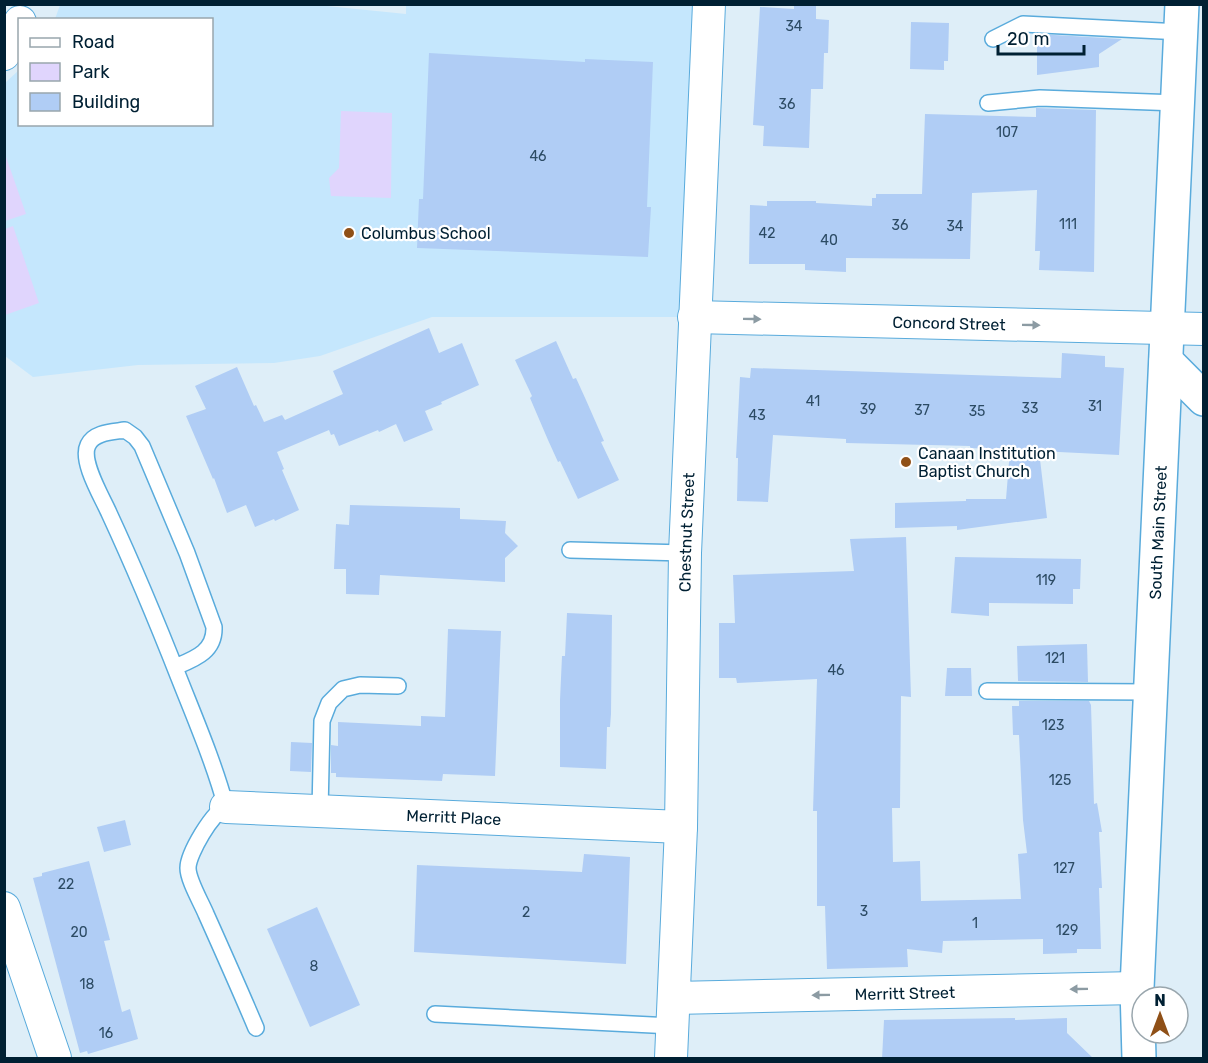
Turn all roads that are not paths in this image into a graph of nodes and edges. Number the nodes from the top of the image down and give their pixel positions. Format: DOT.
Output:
graph roads {
  1 [pos="27,4"];
  2 [pos="709,4"];
  3 [pos="21,18"];
  4 [pos="1181,18"];
  5 [pos="18,25"];
  6 [pos="993,39"];
  7 [pos="4,54"];
  8 [pos="988,103"];
  9 [pos="1178,103"];
  10 [pos="694,317"];
  11 [pos="1167,329"];
  12 [pos="1203,329"];
  13 [pos="1166,361"];
  14 [pos="1203,399"];
  15 [pos="570,550"];
  16 [pos="685,553"];
  17 [pos="175,668"];
  18 [pos="398,686"];
  19 [pos="987,691"];
  20 [pos="1151,692"];
  21 [pos="226,807"];
  22 [pos="320,811"];
  23 [pos="681,827"];
  24 [pos="4,908"];
  25 [pos="1137,985"];
  26 [pos="1130,988"];
  27 [pos="673,1012"];
  28 [pos="435,1014"];
  29 [pos="256,1028"];
  30 [pos="55,1059"];
  31 [pos="671,1059"];
  1 -- 3 [label="street"];
  2 -- 10 [label="street, Chestnut Street"];
  4 -- 6 [label="lane"];
  4 -- 9 [label="main road, South Main Street"];
  5 -- 7 [label="street"];
  8 -- 9 [label="lane"];
  9 -- 11 [label="main road, South Main Street"];
  10 -- 11 [label="street, Concord Street, one-way"];
  10 -- 16 [label="street, Chestnut Street"];
  11 -- 12 [label="street, Concord Street"];
  11 -- 13 [label="main road, South Main Street"];
  13 -- 14 [label="main road"];
  13 -- 20 [label="main road, South Main Street"];
  15 -- 16 [label="lane"];
  16 -- 23 [label="street, Chestnut Street"];
  17 -- 17 [label="lane"];
  17 -- 21 [label="lane"];
  18 -- 22 [label="lane"];
  19 -- 20 [label="lane"];
  20 -- 25 [label="main road, South Main Street"];
  21 -- 22 [label="street, Merritt Place"];
  21 -- 29 [label="lane"];
  22 -- 23 [label="street, Merritt Place"];
  23 -- 27 [label="street, Chestnut Street"];
  24 -- 30 [label="street"];
  26 -- 27 [label="street, Merritt Street, one-way"];
  27 -- 28 [label="lane"];
  27 -- 31 [label="street, Chestnut Street"];
}
